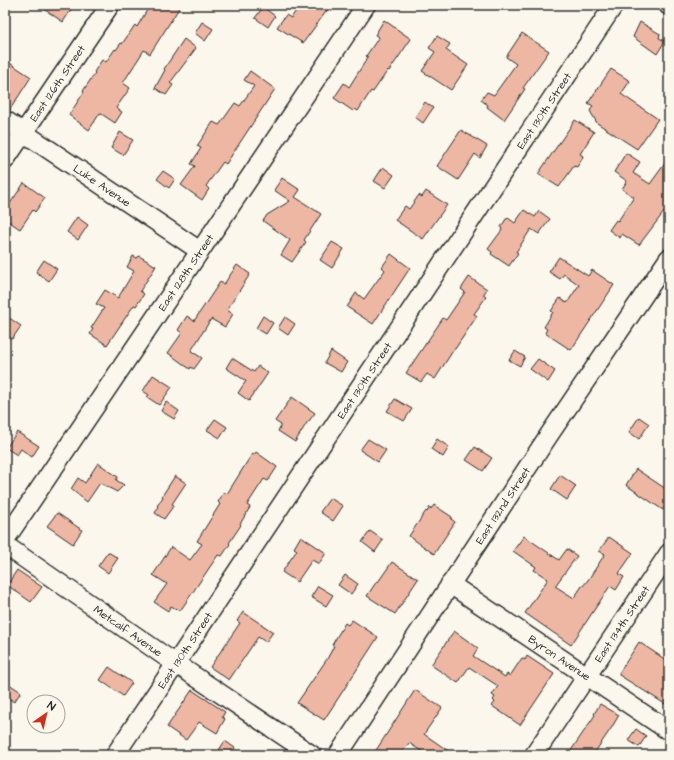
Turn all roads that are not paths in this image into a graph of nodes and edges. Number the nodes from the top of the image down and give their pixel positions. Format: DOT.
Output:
graph roads {
  1 [pos="110,5"];
  2 [pos="366,5"];
  3 [pos="614,5"];
  4 [pos="5,120"];
  5 [pos="24,132"];
  6 [pos="5,160"];
  7 [pos="200,251"];
  8 [pos="669,258"];
  9 [pos="5,540"];
  10 [pos="5,545"];
  11 [pos="669,553"];
  12 [pos="450,584"];
  13 [pos="176,663"];
  14 [pos="587,676"];
  15 [pos="669,732"];
  16 [pos="115,755"];
  17 [pos="312,755"];
  18 [pos="338,755"];
  19 [pos="534,755"];
  1 -- 5 [label="street, East 126th Street"];
  2 -- 7 [label="street, East 128th Street"];
  3 -- 13 [label="street, East 130th Street"];
  4 -- 5 [label="street, Luke Avenue"];
  5 -- 6 [label="street, East 126th Street"];
  5 -- 7 [label="street, Luke Avenue"];
  7 -- 9 [label="street, East 128th Street"];
  8 -- 12 [label="street, East 132nd Street"];
  10 -- 13 [label="street, Metcalf Avenue"];
  11 -- 14 [label="street, East 134th Street"];
  12 -- 14 [label="street, Byron Avenue"];
  12 -- 18 [label="street, East 132nd Street"];
  13 -- 16 [label="street, East 130th Street"];
  13 -- 17 [label="street, Metcalf Avenue"];
  14 -- 15 [label="street, Byron Avenue"];
  14 -- 19 [label="street, East 134th Street"];
}
